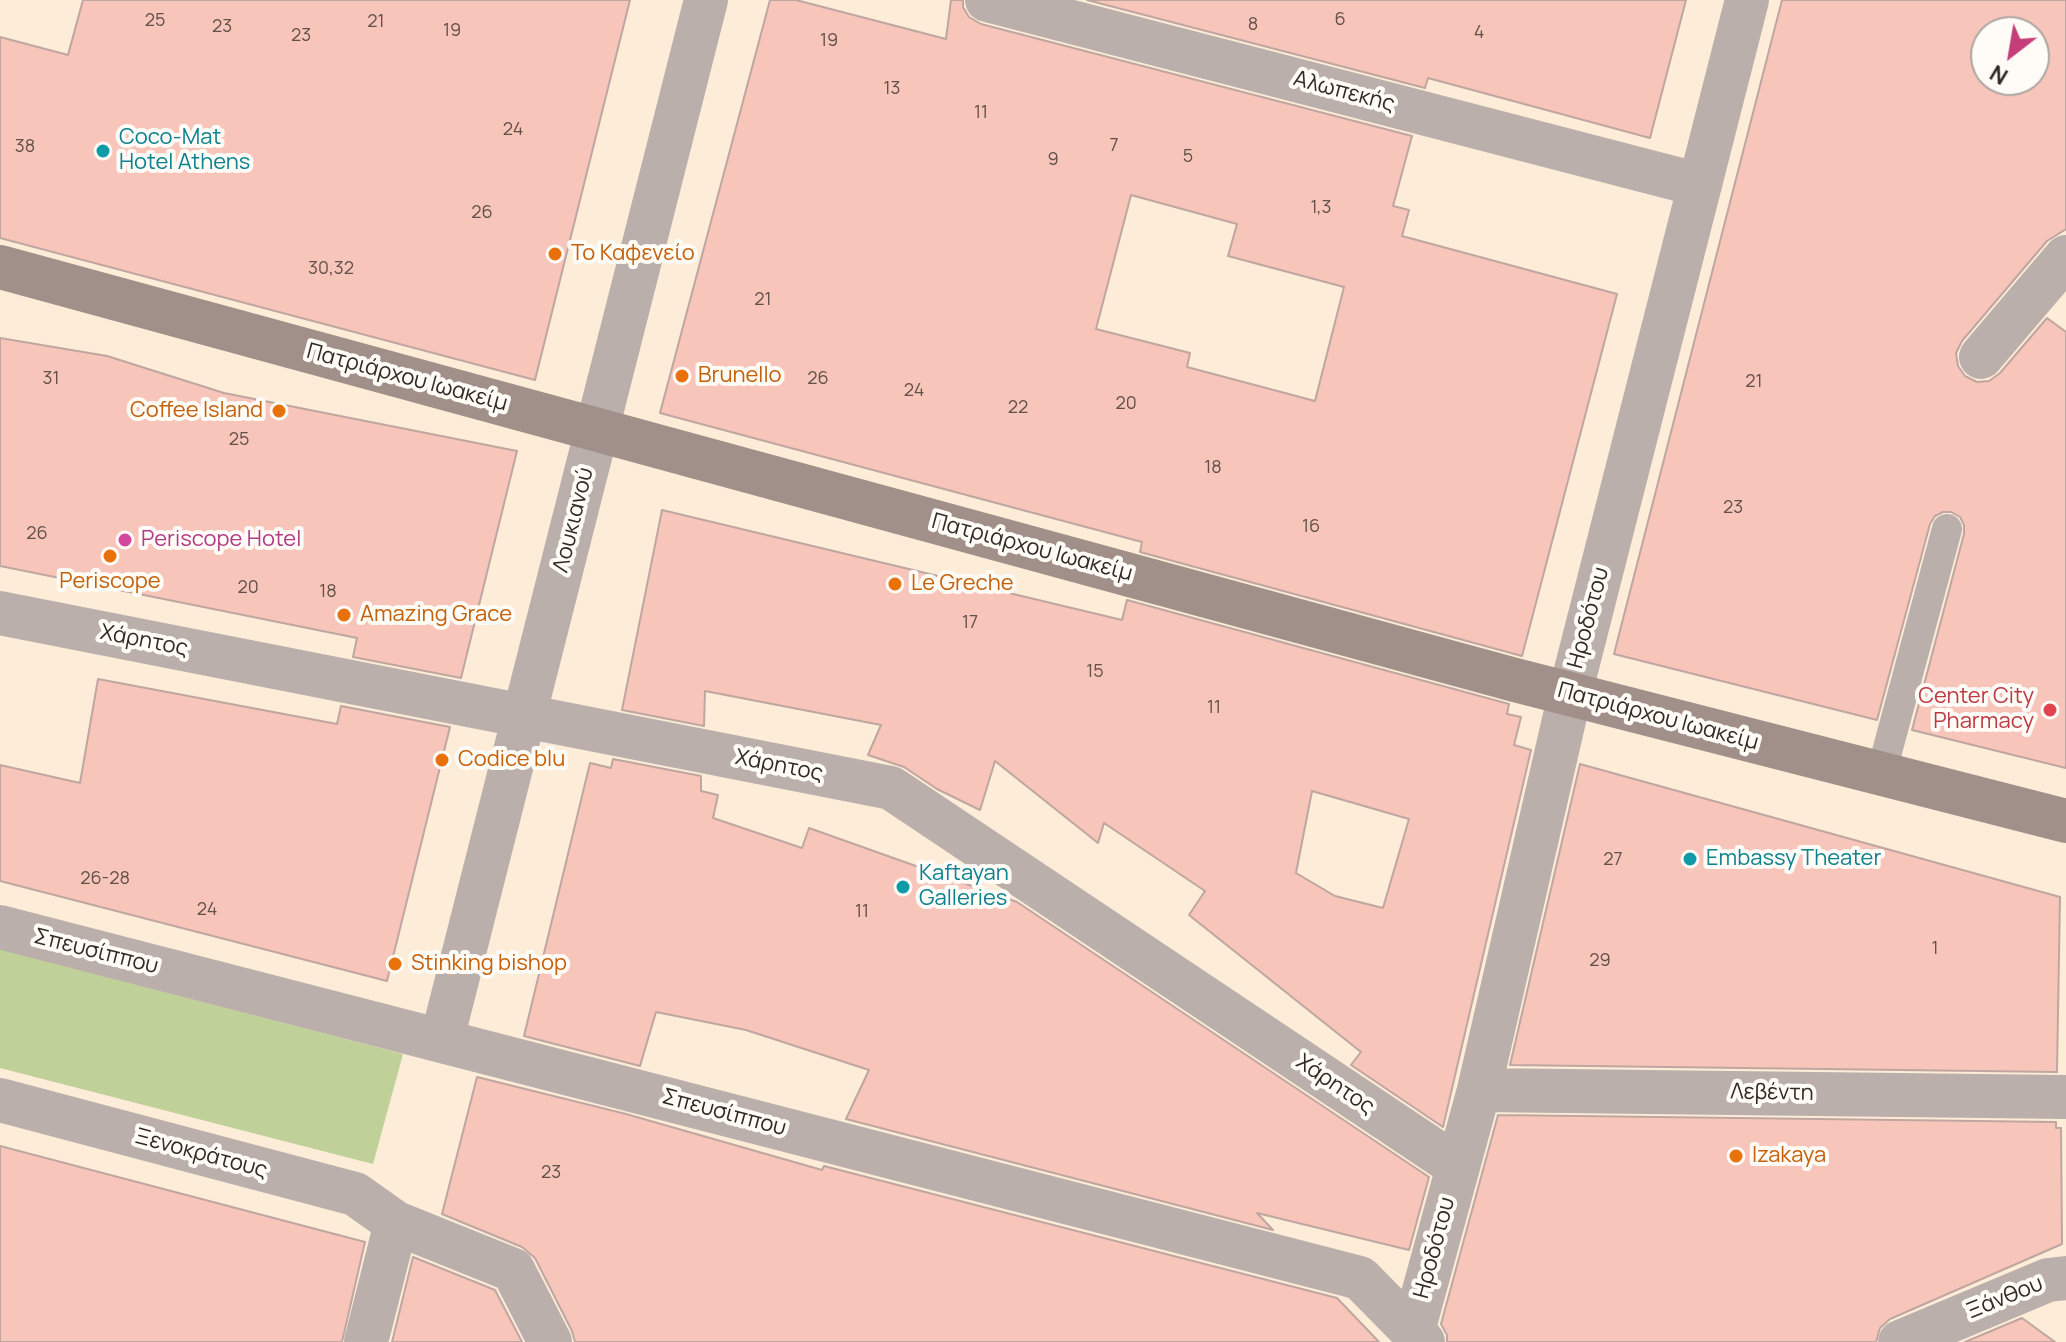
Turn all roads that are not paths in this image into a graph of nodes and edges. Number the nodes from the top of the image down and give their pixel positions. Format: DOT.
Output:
graph roads {
  1 [pos="706,0"];
  2 [pos="987,0"];
  3 [pos="1747,0"];
  4 [pos="1700,185"];
  5 [pos="2066,257"];
  6 [pos="0,267"];
  7 [pos="1981,357"];
  8 [pos="597,429"];
  9 [pos="1947,529"];
  10 [pos="0,613"];
  11 [pos="1570,694"];
  12 [pos="524,716"];
  13 [pos="1881,774"];
  14 [pos="2066,821"];
  15 [pos="0,927"];
  16 [pos="442,1039"];
  17 [pos="1479,1090"];
  18 [pos="2066,1097"];
  19 [pos="0,1100"];
  20 [pos="1457,1166"];
  21 [pos="396,1223"];
  22 [pos="2066,1278"];
  23 [pos="1418,1337"];
  24 [pos="366,1342"];
  25 [pos="550,1342"];
  26 [pos="1900,1342"];
  1 -- 8 [label="street, Λουκιανού"];
  2 -- 4 [label="street, Αλωπεκής"];
  3 -- 4 [label="street, Ηροδότου"];
  4 -- 11 [label="street, Ηροδότου"];
  5 -- 7 [label="street"];
  6 -- 8 [label="street, Πατριάρχου Ιωακείμ"];
  8 -- 11 [label="street, Πατριάρχου Ιωακείμ"];
  8 -- 12 [label="street, Λουκιανού"];
  9 -- 13 [label="lane"];
  10 -- 12 [label="street, Χάρητος"];
  11 -- 13 [label="street, Πατριάρχου Ιωακείμ"];
  11 -- 17 [label="street, Ηροδότου"];
  12 -- 16 [label="street, Λουκιανού"];
  12 -- 20 [label="street, Χάρητος"];
  13 -- 14 [label="street, Πατριάρχου Ιωακείμ"];
  15 -- 16 [label="street, Σπευσίππου"];
  16 -- 23 [label="street, Σπευσίππου"];
  17 -- 18 [label="street, Λεβέντη"];
  17 -- 20 [label="street, Ηροδότου"];
  19 -- 21 [label="street, Ξενοκράτους"];
  20 -- 23 [label="street, Ηροδότου"];
  21 -- 24 [label="street"];
  21 -- 25 [label="street, Ξενοκράτους"];
  22 -- 26 [label="street, Ξάνθου"];
}
